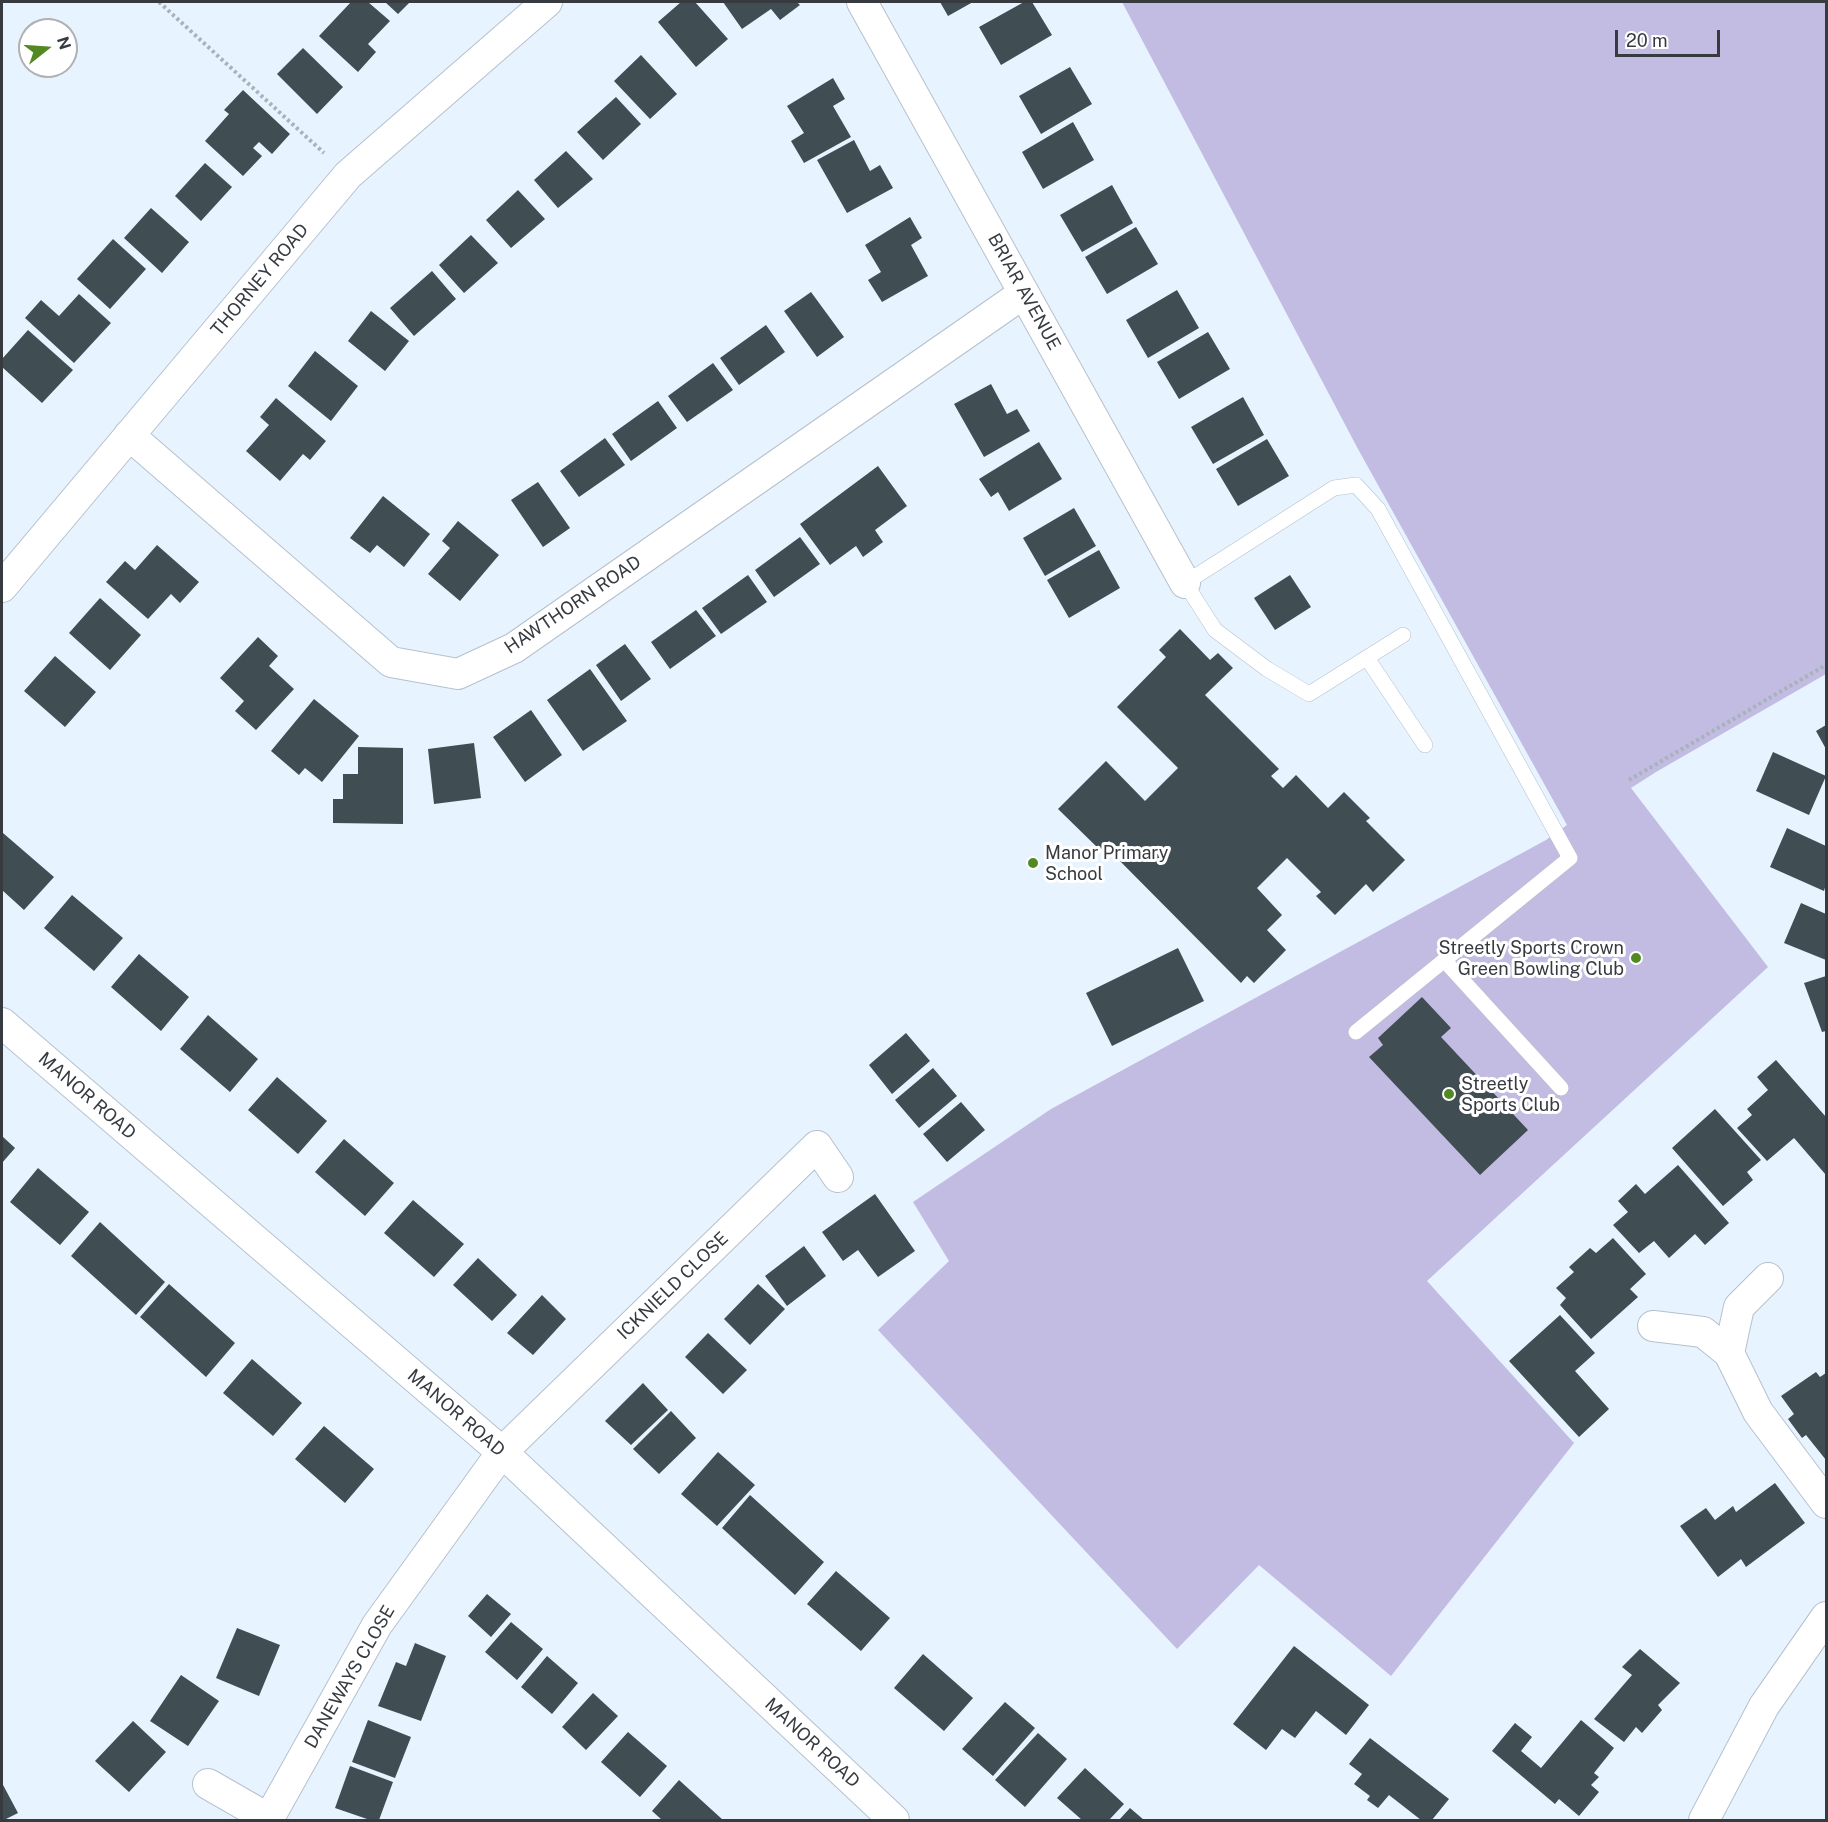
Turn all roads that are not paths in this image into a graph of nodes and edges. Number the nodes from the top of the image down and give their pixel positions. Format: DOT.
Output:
graph roads {
  1 [pos="547,2"];
  2 [pos="862,2"];
  3 [pos="1024,293"];
  4 [pos="129,435"];
  5 [pos="1185,583"];
  6 [pos="2,587"];
  7 [pos="1403,635"];
  8 [pos="1367,658"];
  9 [pos="1425,745"];
  10 [pos="1444,960"];
  11 [pos="2,1023"];
  12 [pos="1356,1032"];
  13 [pos="1561,1088"];
  14 [pos="838,1177"];
  15 [pos="1768,1278"];
  16 [pos="1653,1326"];
  17 [pos="1729,1353"];
  18 [pos="502,1452"];
  19 [pos="1827,1503"];
  20 [pos="1827,1617"];
  21 [pos="208,1784"];
  22 [pos="269,1820"];
  23 [pos="894,1821"];
  24 [pos="1704,1821"];
  1 -- 4 [label="street, THORNEY ROAD"];
  2 -- 3 [label="street, BRIAR AVENUE"];
  3 -- 4 [label="street, HAWTHORN ROAD"];
  3 -- 5 [label="street, BRIAR AVENUE"];
  4 -- 6 [label="street, THORNEY ROAD"];
  5 -- 8 [label="lane"];
  5 -- 10 [label="lane"];
  7 -- 8 [label="lane"];
  8 -- 9 [label="lane"];
  10 -- 12 [label="lane"];
  10 -- 13 [label="lane"];
  11 -- 18 [label="street, MANOR ROAD"];
  14 -- 18 [label="street, ICKNIELD CLOSE"];
  15 -- 17 [label="street"];
  16 -- 17 [label="street"];
  17 -- 19 [label="street"];
  18 -- 22 [label="street, DANEWAYS CLOSE"];
  18 -- 23 [label="street, MANOR ROAD"];
  20 -- 24 [label="street"];
  21 -- 22 [label="street, DANEWAYS CLOSE"];
}
